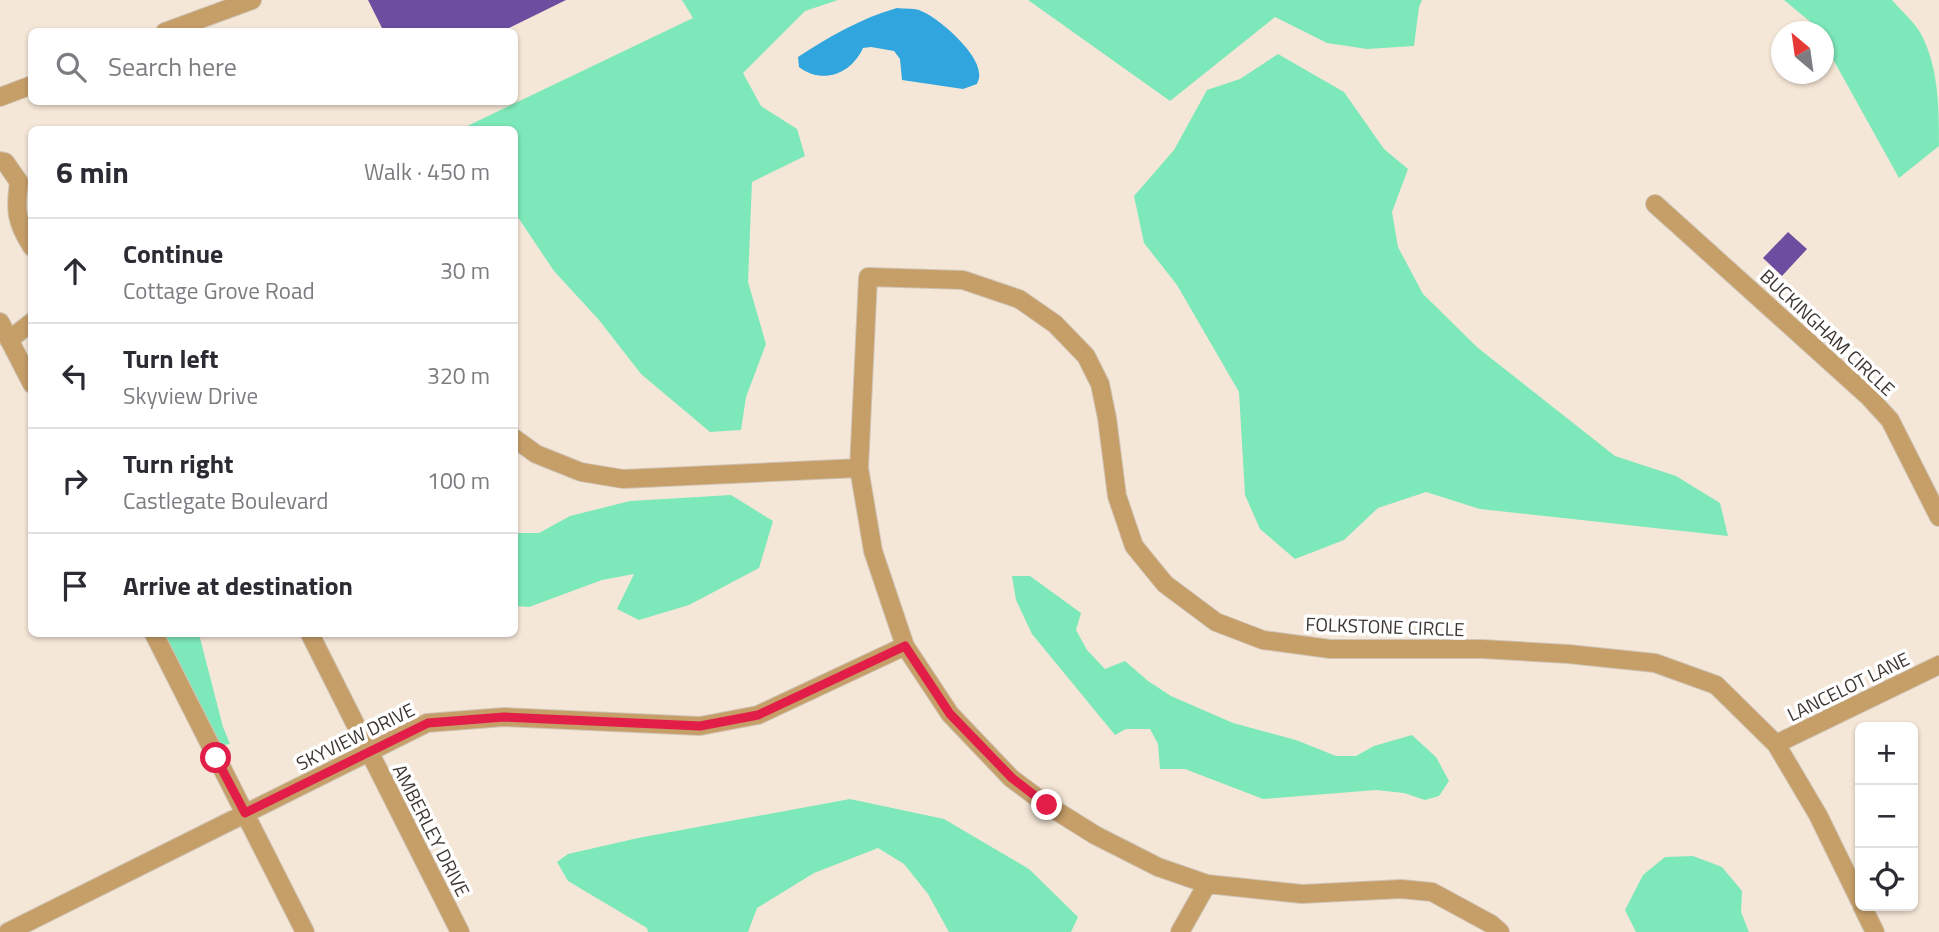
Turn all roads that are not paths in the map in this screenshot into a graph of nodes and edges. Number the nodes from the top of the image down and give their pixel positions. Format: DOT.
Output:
graph roads {
  1 [pos="252,0"];
  2 [pos="176,28"];
  3 [pos="28,86"];
  4 [pos="0,97"];
  5 [pos="0,161"];
  6 [pos="1655,204"];
  7 [pos="28,241"];
  8 [pos="0,322"];
  9 [pos="28,325"];
  10 [pos="9,340"];
  11 [pos="28,376"];
  12 [pos="518,441"];
  13 [pos="859,468"];
  14 [pos="1939,517"];
  15 [pos="156,637"];
  16 [pos="312,637"];
  17 [pos="905,646"];
  18 [pos="1939,665"];
  19 [pos="1776,744"];
  20 [pos="369,752"];
  21 [pos="245,813"];
  22 [pos="1207,884"];
  23 [pos="1855,892"];
  24 [pos="1864,911"];
  25 [pos="8,932"];
  26 [pos="305,932"];
  27 [pos="460,932"];
  28 [pos="1180,932"];
  29 [pos="1500,932"];
  30 [pos="1875,932"];
  1 -- 2 [label="street"];
  3 -- 4 [label="street"];
  5 -- 7 [label="street"];
  6 -- 14 [label="street, BUCKINGHAM CIRCLE"];
  8 -- 10 [label="street"];
  9 -- 10 [label="street"];
  10 -- 11 [label="street"];
  12 -- 13 [label="street"];
  13 -- 17 [label="street"];
  13 -- 19 [label="street, FOLKSTONE CIRCLE"];
  15 -- 21 [label="street"];
  16 -- 20 [label="street, AMBERLEY DRIVE"];
  17 -- 20 [label="street, SKYVIEW DRIVE"];
  17 -- 22 [label="street"];
  18 -- 19 [label="street, LANCELOT LANE"];
  19 -- 23 [label="street, FOLKSTONE CIRCLE"];
  20 -- 21 [label="street, SKYVIEW DRIVE"];
  20 -- 27 [label="street, AMBERLEY DRIVE"];
  21 -- 25 [label="street, SKYVIEW DRIVE"];
  21 -- 26 [label="street"];
  22 -- 28 [label="street"];
  22 -- 29 [label="street"];
  24 -- 30 [label="street, FOLKSTONE CIRCLE"];
}
